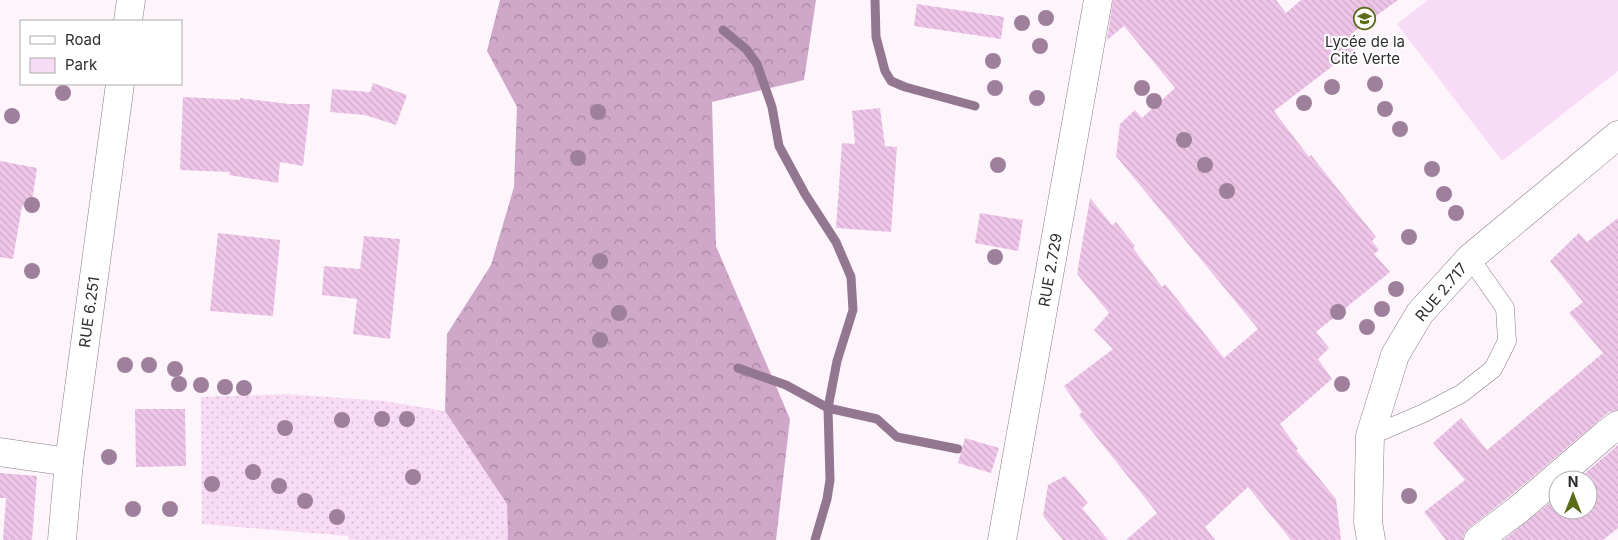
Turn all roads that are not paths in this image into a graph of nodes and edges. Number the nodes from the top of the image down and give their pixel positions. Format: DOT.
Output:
graph roads {
  1 [pos="131,0"];
  2 [pos="1098,0"];
  3 [pos="128,20"];
  4 [pos="120,85"];
  5 [pos="1618,136"];
  6 [pos="1470,258"];
  7 [pos="1618,425"];
  8 [pos="1370,436"];
  9 [pos="0,452"];
  10 [pos="69,462"];
  11 [pos="62,540"];
  12 [pos="1002,540"];
  13 [pos="1371,540"];
  14 [pos="1478,540"];
  1 -- 3 [label="street"];
  2 -- 12 [label="street, RUE 2.729"];
  4 -- 10 [label="street, RUE 6.251"];
  5 -- 6 [label="street, RUE 2.717"];
  6 -- 8 [label="street, RUE 2.717"];
  6 -- 8 [label="lane"];
  7 -- 14 [label="street"];
  8 -- 13 [label="street, RUE 2.717"];
  9 -- 10 [label="street"];
  10 -- 11 [label="street, RUE 6.251"];
}
